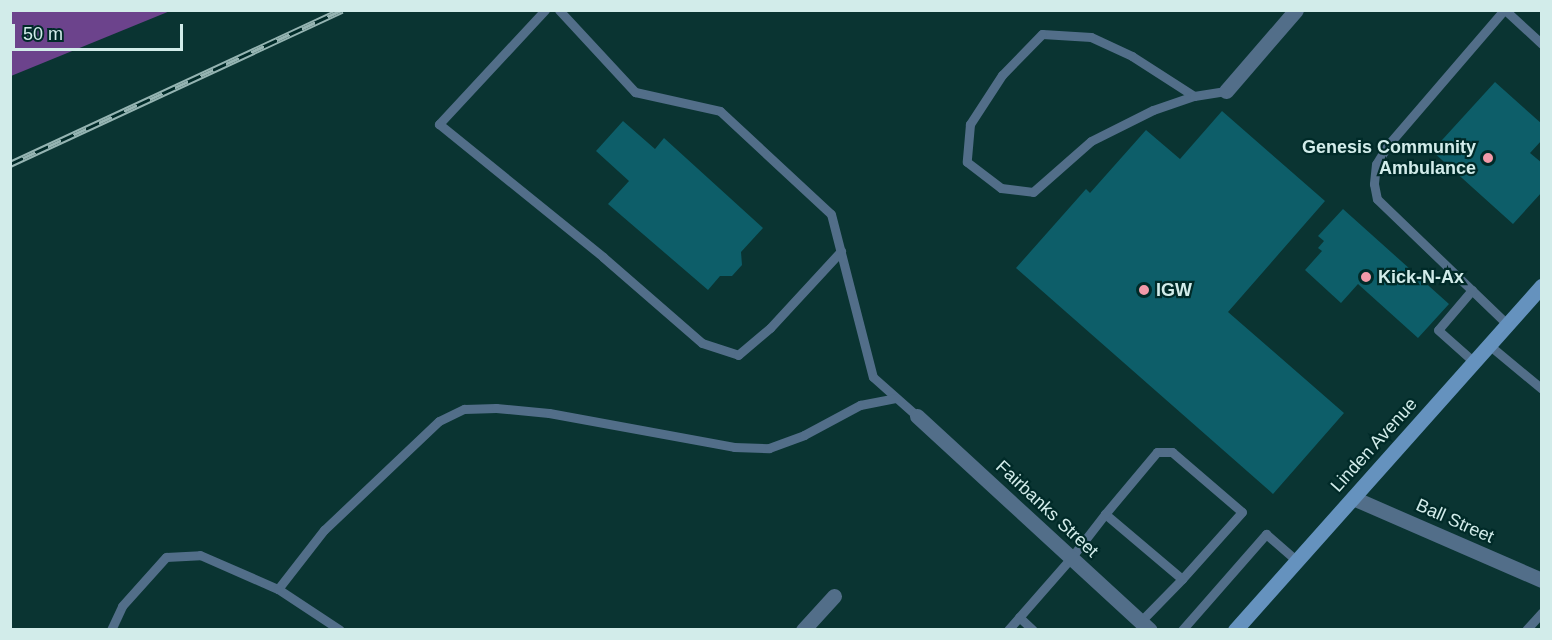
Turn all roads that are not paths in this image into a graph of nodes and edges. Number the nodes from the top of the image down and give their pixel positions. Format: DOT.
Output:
graph roads {
  1 [pos="545,10"];
  2 [pos="559,10"];
  3 [pos="1296,10"];
  4 [pos="1505,10"];
  5 [pos="1539,38"];
  6 [pos="1226,91"];
  7 [pos="1194,96"];
  8 [pos="841,251"];
  9 [pos="1542,286"];
  10 [pos="1472,290"];
  11 [pos="1507,324"];
  12 [pos="1489,345"];
  13 [pos="1474,362"];
  14 [pos="1542,389"];
  15 [pos="895,398"];
  16 [pos="917,416"];
  17 [pos="1353,498"];
  18 [pos="1105,514"];
  19 [pos="1071,558"];
  20 [pos="1297,561"];
  21 [pos="1182,579"];
  22 [pos="1542,580"];
  23 [pos="278,589"];
  24 [pos="834,596"];
  25 [pos="1542,612"];
  26 [pos="1019,618"];
  27 [pos="1145,625"];
  28 [pos="111,630"];
  29 [pos="340,630"];
  30 [pos="803,630"];
  31 [pos="1008,630"];
  32 [pos="1033,630"];
  33 [pos="1182,630"];
  34 [pos="1236,630"];
  35 [pos="1526,630"];
  1 -- 8 [label="lane"];
  2 -- 8 [label="lane"];
  3 -- 6 [label="street"];
  4 -- 5 [label="lane"];
  4 -- 10 [label="lane"];
  6 -- 7 [label="lane"];
  7 -- 7 [label="lane"];
  8 -- 15 [label="lane"];
  9 -- 11 [label="main road, Linden Avenue"];
  10 -- 11 [label="lane"];
  10 -- 13 [label="lane"];
  11 -- 12 [label="main road, Linden Avenue"];
  12 -- 13 [label="main road, Linden Avenue"];
  12 -- 14 [label="lane"];
  13 -- 17 [label="main road, Linden Avenue"];
  15 -- 16 [label="lane"];
  15 -- 23 [label="lane"];
  16 -- 19 [label="street, Fairbanks Street"];
  17 -- 20 [label="main road, Linden Avenue"];
  17 -- 22 [label="street, Ball Street"];
  18 -- 19 [label="lane"];
  18 -- 21 [label="lane"];
  18 -- 21 [label="lane"];
  19 -- 26 [label="lane"];
  19 -- 27 [label="street, Fairbanks Street"];
  20 -- 33 [label="lane"];
  20 -- 34 [label="main road, Linden Avenue"];
  21 -- 27 [label="lane"];
  23 -- 28 [label="lane"];
  23 -- 29 [label="lane"];
  24 -- 30 [label="street"];
  25 -- 35 [label="lane"];
  26 -- 31 [label="lane"];
  26 -- 32 [label="lane"];
}
